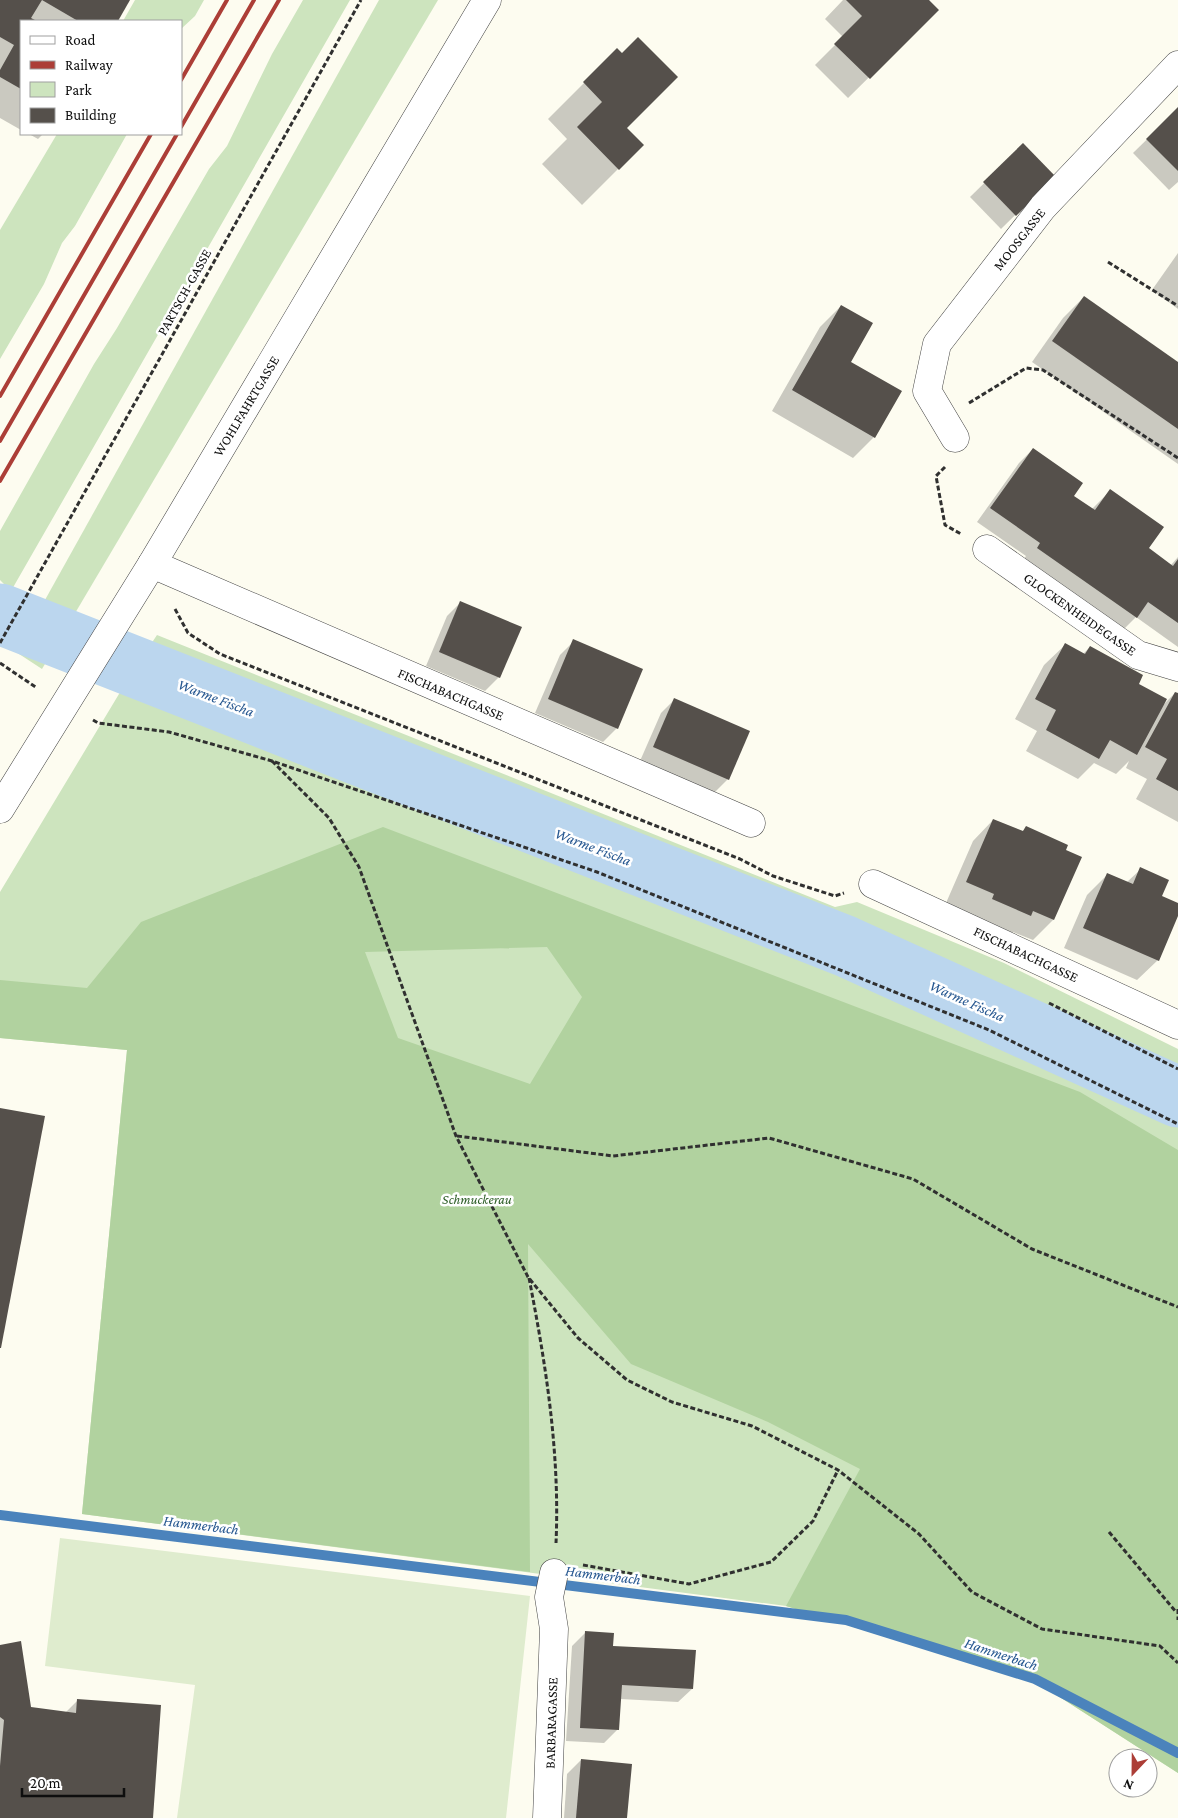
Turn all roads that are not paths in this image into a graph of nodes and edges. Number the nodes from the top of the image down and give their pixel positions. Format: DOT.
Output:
graph roads {
  1 [pos="487,0"];
  2 [pos="1178,65"];
  3 [pos="949,428"];
  4 [pos="987,549"];
  5 [pos="152,564"];
  6 [pos="1178,668"];
  7 [pos="0,809"];
  8 [pos="751,823"];
  9 [pos="873,884"];
  10 [pos="1178,1025"];
  11 [pos="553,1577"];
  12 [pos="547,1818"];
  1 -- 5 [label="street, WOHLFAHRTGASSE"];
  2 -- 3 [label="street, MOOSGASSE"];
  4 -- 6 [label="street, GLOCKENHEIDEGASSE"];
  5 -- 7 [label="street, WOHLFAHRTGASSE"];
  5 -- 8 [label="street, FISCHABACHGASSE"];
  9 -- 10 [label="street, FISCHABACHGASSE"];
  11 -- 12 [label="street, BARBARAGASSE"];
}
